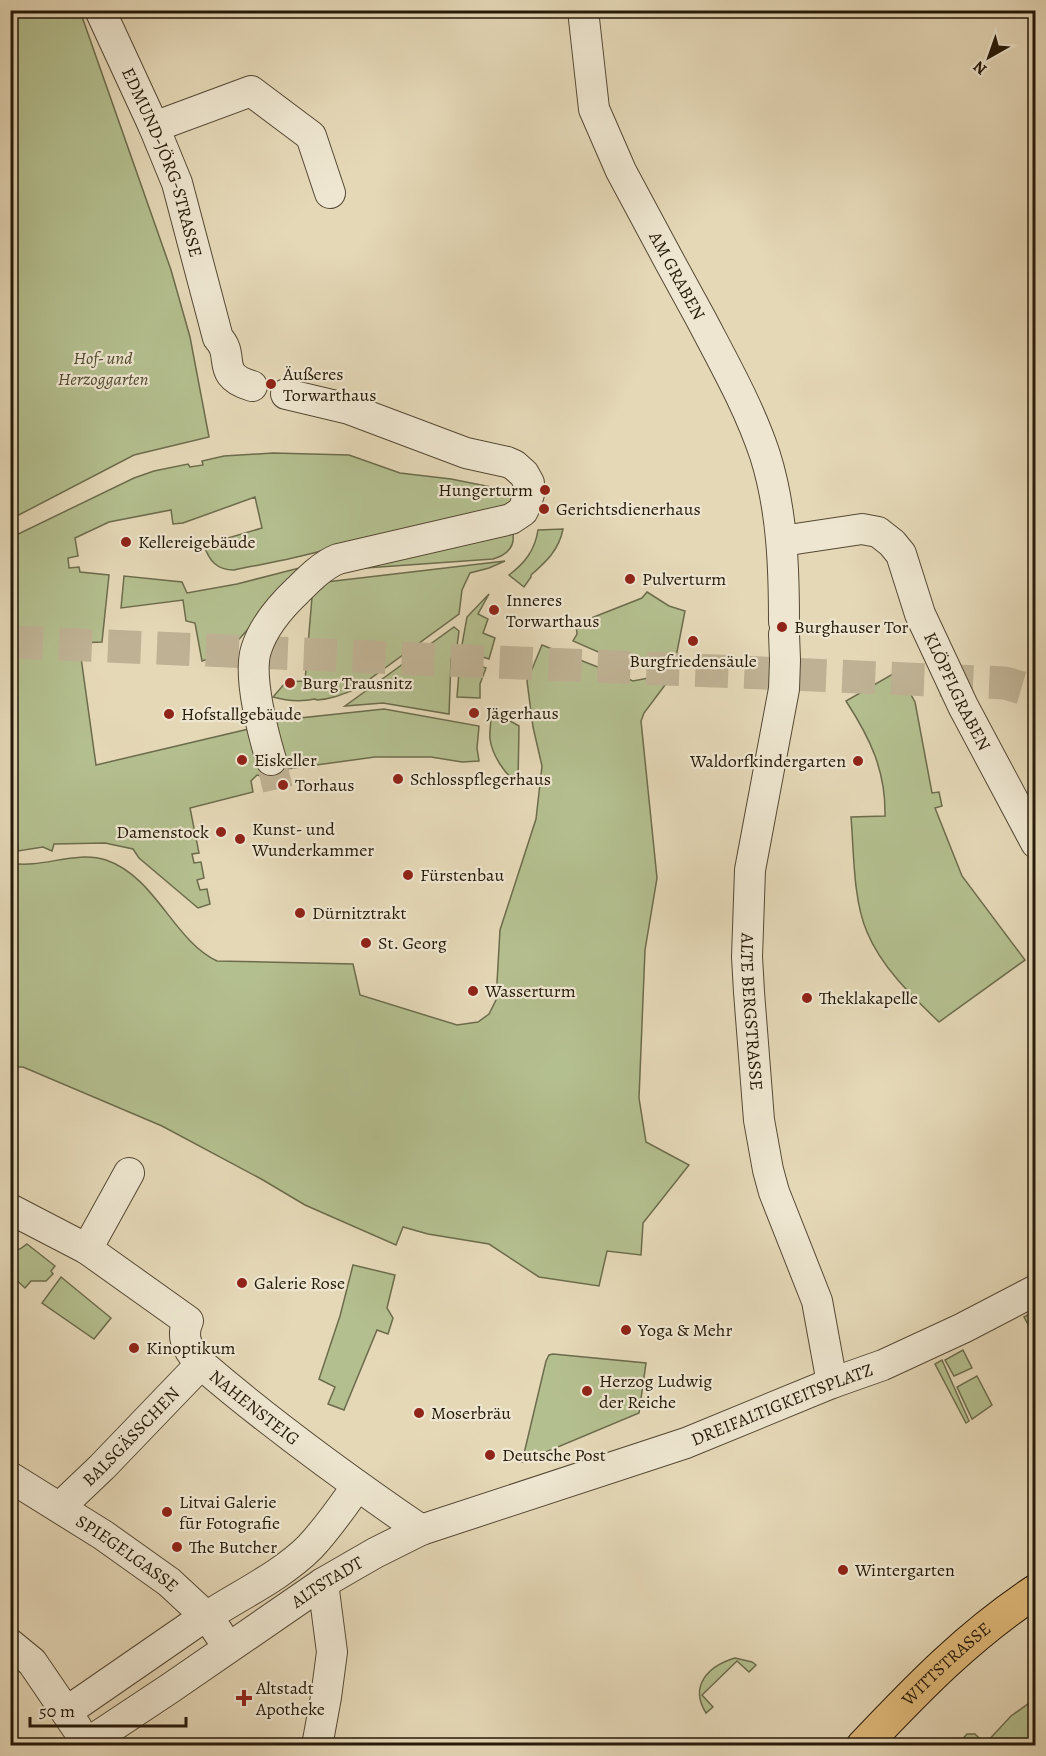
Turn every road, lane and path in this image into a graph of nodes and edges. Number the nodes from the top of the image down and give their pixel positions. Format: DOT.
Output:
graph roads {
  1 [pos="100,10"];
  2 [pos="583,10"];
  3 [pos="154,127"];
  4 [pos="330,193"];
  5 [pos="252,386"];
  6 [pos="286,394"];
  7 [pos="782,541"];
  8 [pos="271,760"];
  9 [pos="1035,843"];
  10 [pos="129,1173"];
  11 [pos="10,1209"];
  12 [pos="87,1249"];
  13 [pos="1035,1290"];
  14 [pos="201,1364"];
  15 [pos="832,1383"];
  16 [pos="599,1472"];
  17 [pos="10,1477"];
  18 [pos="350,1496"];
  19 [pos="60,1507"];
  20 [pos="421,1530"];
  21 [pos="323,1583"];
  22 [pos="1035,1591"];
  23 [pos="10,1644"];
  24 [pos="228,1647"];
  25 [pos="72,1708"];
  26 [pos="86,1744"];
  27 [pos="317,1746"];
  28 [pos="863,1746"];
  1 -- 3 [label="street, EDMUND-JÖRG-STRASSE"];
  2 -- 7 [label="street, AM GRABEN"];
  3 -- 4 [label="street"];
  3 -- 5 [label="street, EDMUND-JÖRG-STRASSE"];
  6 -- 8 [label="street"];
  7 -- 9 [label="street, KLÖPFLGRABEN"];
  7 -- 15 [label="street, ALTE BERGSTRASSE"];
  10 -- 12 [label="street"];
  11 -- 12 [label="street, NAHENSTEIG"];
  12 -- 14 [label="street, NAHENSTEIG"];
  13 -- 15 [label="street, DREIFALTIGKEITSPLATZ"];
  14 -- 19 [label="street, BALSGÄSSCHEN"];
  14 -- 20 [label="street, NAHENSTEIG"];
  15 -- 16 [label="street, DREIFALTIGKEITSPLATZ"];
  16 -- 20 [label="street, ALTSTADT"];
  17 -- 19 [label="street, SPIEGELGASSE"];
  18 -- 25 [label="street, ALTSTADT"];
  19 -- 24 [label="street, SPIEGELGASSE"];
  20 -- 21 [label="street, ALTSTADT"];
  21 -- 24 [label="street, ALTSTADT"];
  21 -- 27 [label="street"];
  22 -- 28 [label="main road, WITTSTRASSE"];
  23 -- 26 [label="street"];
  24 -- 26 [label="street, ALTSTADT"];
}
